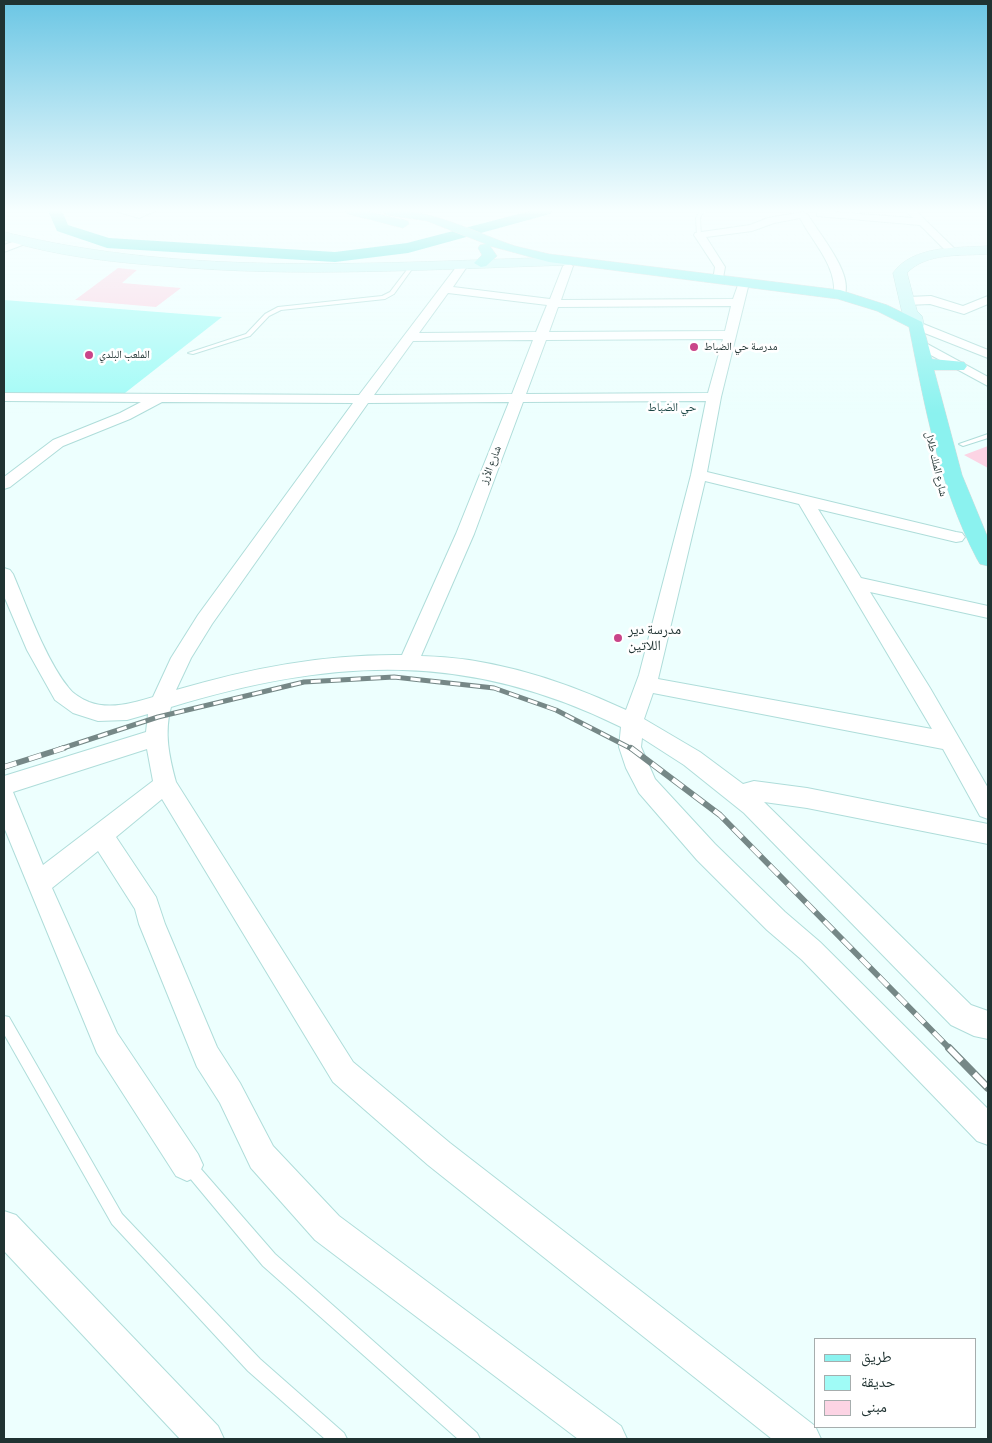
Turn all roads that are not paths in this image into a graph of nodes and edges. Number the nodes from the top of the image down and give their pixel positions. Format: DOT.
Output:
graph roads {
  1 [pos="403,278"];
  2 [pos="453,278"];
  3 [pos="563,278"];
  4 [pos="653,278"];
  5 [pos="718,278"];
  6 [pos="839,278"];
  7 [pos="901,278"];
  8 [pos="445,289"];
  9 [pos="740,294"];
  10 [pos="842,295"];
  11 [pos="988,300"];
  12 [pos="554,303"];
  13 [pos="910,319"];
  14 [pos="730,335"];
  15 [pos="540,336"];
  16 [pos="409,337"];
  17 [pos="191,353"];
  18 [pos="988,354"];
  19 [pos="925,364"];
  20 [pos="958,366"];
  21 [pos="988,382"];
  22 [pos="714,397"];
  23 [pos="5,398"];
  24 [pos="160,398"];
  25 [pos="516,398"];
  26 [pos="363,399"];
  27 [pos="988,436"];
  28 [pos="963,444"];
  29 [pos="700,475"];
  30 [pos="4,484"];
  31 [pos="806,502"];
  32 [pos="956,537"];
  33 [pos="988,559"];
  34 [pos="4,574"];
  35 [pos="988,581"];
  36 [pos="854,582"];
  37 [pos="8,599"];
  38 [pos="988,612"];
  39 [pos="409,661"];
  40 [pos="646,684"];
  41 [pos="162,702"];
  42 [pos="632,724"];
  43 [pos="155,738"];
  44 [pos="948,741"];
  45 [pos="165,784"];
  46 [pos="4,786"];
  47 [pos="739,795"];
  48 [pos="4,796"];
  49 [pos="988,809"];
  50 [pos="988,834"];
  51 [pos="101,835"];
  52 [pos="38,884"];
  53 [pos="4,1022"];
  54 [pos="988,1025"];
  55 [pos="988,1130"];
  56 [pos="187,1164"];
  57 [pos="4,1227"];
  58 [pos="205,1439"];
  59 [pos="338,1439"];
  60 [pos="471,1439"];
  61 [pos="608,1439"];
  62 [pos="802,1439"];
  1 -- 17 [label="lane"];
  2 -- 8 [label="street"];
  3 -- 12 [label="street, شارع الأرز"];
  4 -- 9 [label="main road"];
  5 -- 10 [label="main road"];
  6 -- 10 [label="street"];
  7 -- 13 [label="main road"];
  8 -- 12 [label="street"];
  8 -- 16 [label="street"];
  9 -- 12 [label="street"];
  9 -- 13 [label="main road"];
  9 -- 14 [label="street"];
  10 -- 13 [label="main road"];
  10 -- 13 [label="main road"];
  11 -- 13 [label="street"];
  12 -- 15 [label="street, شارع الأرز"];
  13 -- 18 [label="street"];
  13 -- 19 [label="main road, شارع الملك طلال"];
  13 -- 20 [label="street"];
  13 -- 32 [label="main road, شارع الملك طلال"];
  14 -- 15 [label="street"];
  14 -- 22 [label="street"];
  15 -- 16 [label="street"];
  15 -- 25 [label="street, شارع الأرز"];
  16 -- 26 [label="street"];
  19 -- 20 [label="main road"];
  19 -- 33 [label="main road, شارع الملك طلال"];
  20 -- 21 [label="street"];
  22 -- 25 [label="street"];
  22 -- 29 [label="street"];
  23 -- 24 [label="street"];
  24 -- 26 [label="street"];
  24 -- 30 [label="street"];
  25 -- 26 [label="street"];
  25 -- 39 [label="street, شارع الأرز"];
  26 -- 41 [label="street"];
  27 -- 28 [label="lane"];
  29 -- 31 [label="street"];
  29 -- 40 [label="street"];
  31 -- 32 [label="street"];
  31 -- 36 [label="street"];
  32 -- 35 [label="main road, شارع الملك طلال"];
  34 -- 37 [label="street"];
  36 -- 38 [label="street"];
  36 -- 44 [label="street"];
  37 -- 41 [label="street"];
  39 -- 41 [label="street"];
  39 -- 42 [label="street"];
  40 -- 42 [label="street"];
  40 -- 44 [label="street"];
  41 -- 43 [label="street"];
  42 -- 47 [label="street"];
  42 -- 55 [label="street"];
  43 -- 45 [label="street"];
  43 -- 46 [label="street"];
  44 -- 49 [label="street"];
  45 -- 51 [label="street"];
  45 -- 62 [label="street"];
  47 -- 50 [label="street"];
  47 -- 54 [label="street"];
  48 -- 52 [label="street"];
  51 -- 52 [label="street"];
  51 -- 61 [label="street"];
  52 -- 56 [label="street"];
  53 -- 59 [label="lane"];
  56 -- 60 [label="lane"];
  57 -- 58 [label="street"];
}
